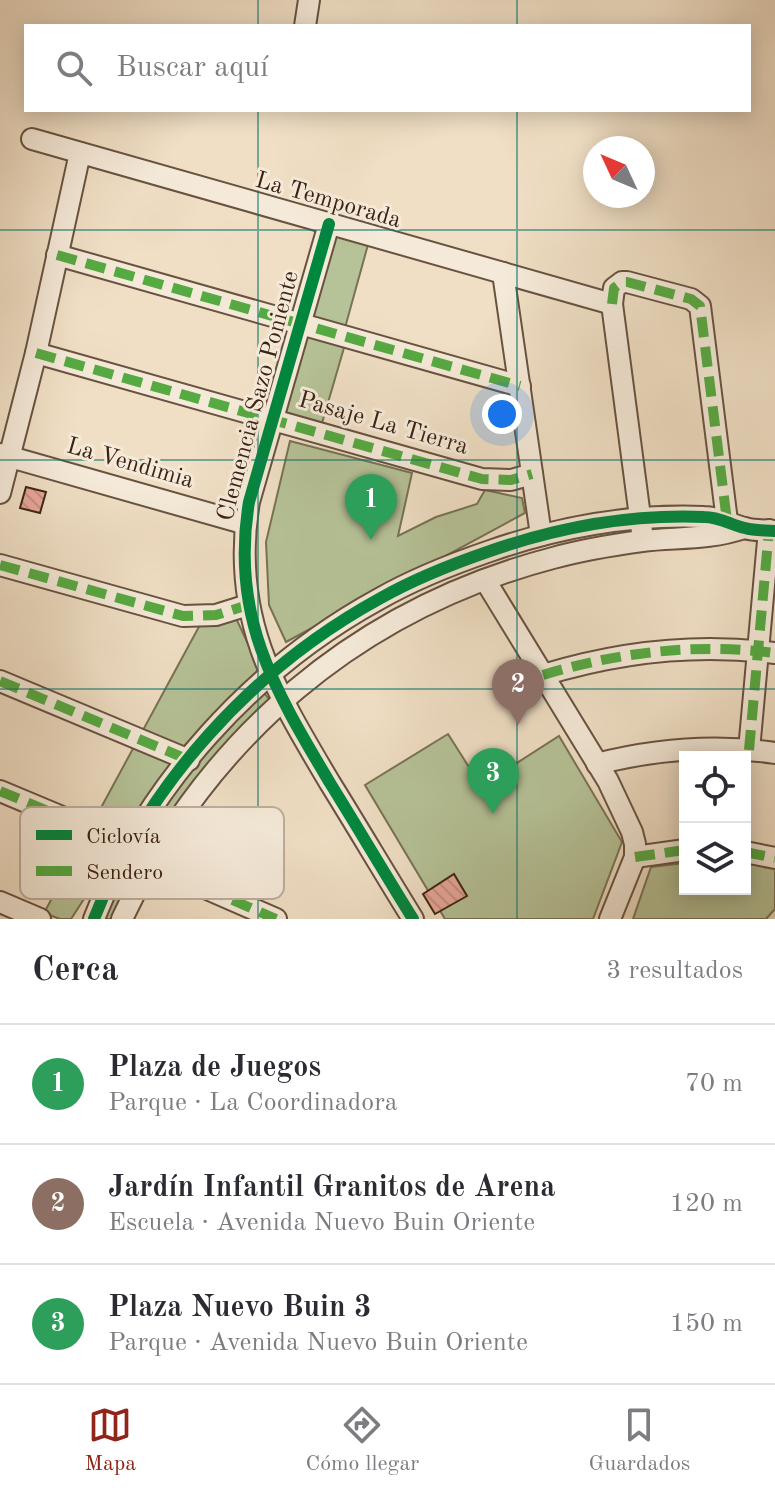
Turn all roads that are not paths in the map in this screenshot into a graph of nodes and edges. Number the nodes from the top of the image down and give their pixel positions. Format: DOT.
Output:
graph roads {
  1 [pos="309,0"];
  2 [pos="305,24"];
  3 [pos="32,139"];
  4 [pos="80,153"];
  5 [pos="329,224"];
  6 [pos="57,255"];
  7 [pos="503,273"];
  8 [pos="612,304"];
  9 [pos="300,324"];
  10 [pos="36,353"];
  11 [pos="520,386"];
  12 [pos="273,420"];
  13 [pos="5,456"];
  14 [pos="532,474"];
  15 [pos="0,493"];
  16 [pos="640,518"];
  17 [pos="246,524"];
  18 [pos="736,525"];
  19 [pos="772,531"];
  20 [pos="541,535"];
  21 [pos="643,541"];
  22 [pos="0,565"];
  23 [pos="485,580"];
  24 [pos="248,605"];
  25 [pos="767,652"];
  26 [pos="270,673"];
  27 [pos="543,675"];
  28 [pos="0,681"];
  29 [pos="282,700"];
  30 [pos="749,750"];
  31 [pos="775,753"];
  32 [pos="189,760"];
  33 [pos="597,764"];
  34 [pos="0,791"];
  35 [pos="38,807"];
  36 [pos="154,807"];
  37 [pos="187,807"];
  38 [pos="679,851"];
  39 [pos="751,853"];
  40 [pos="635,857"];
  41 [pos="775,858"];
  42 [pos="102,899"];
  43 [pos="132,899"];
  44 [pos="230,899"];
  45 [pos="0,902"];
  46 [pos="40,919"];
  47 [pos="94,919"];
  48 [pos="122,919"];
  49 [pos="276,919"];
  50 [pos="413,919"];
  51 [pos="610,919"];
  1 -- 2 [label="street"];
  3 -- 4 [label="street, La Temporada"];
  4 -- 5 [label="street, La Temporada"];
  4 -- 6 [label="street"];
  5 -- 7 [label="street, La Temporada"];
  5 -- 9 [label="street, Clemencia Sazo Poniente"];
  6 -- 9 [label="street"];
  6 -- 10 [label="street"];
  7 -- 8 [label="street, La Temporada"];
  7 -- 11 [label="street"];
  8 -- 16 [label="street"];
  8 -- 18 [label="street"];
  9 -- 11 [label="street"];
  9 -- 12 [label="street, Clemencia Sazo Poniente"];
  10 -- 12 [label="street, Pasaje La Tierra"];
  10 -- 13 [label="street"];
  11 -- 14 [label="street"];
  12 -- 14 [label="street, Pasaje La Tierra"];
  12 -- 17 [label="street, Clemencia Sazo Poniente"];
  13 -- 15 [label="street"];
  13 -- 17 [label="street, La Vendimia"];
  14 -- 20 [label="street"];
  16 -- 18 [label="street"];
  16 -- 20 [label="street"];
  16 -- 21 [label="street"];
  17 -- 24 [label="street, Clemencia Sazo Poniente"];
  18 -- 19 [label="street"];
  18 -- 21 [label="street"];
  19 -- 25 [label="street"];
  20 -- 26 [label="street"];
  21 -- 23 [label="street"];
  22 -- 24 [label="street"];
  23 -- 27 [label="street"];
  23 -- 29 [label="street"];
  24 -- 26 [label="street, Clemencia Sazo Poniente"];
  25 -- 27 [label="street"];
  25 -- 30 [label="street"];
  26 -- 29 [label="street, Clemencia Sazo Poniente"];
  26 -- 32 [label="street"];
  27 -- 33 [label="street"];
  28 -- 32 [label="street"];
  29 -- 37 [label="street"];
  29 -- 50 [label="street, Clemencia Sazo Poniente"];
  30 -- 31 [label="street"];
  30 -- 33 [label="street"];
  32 -- 36 [label="street"];
  33 -- 40 [label="street"];
  34 -- 35 [label="street"];
  38 -- 40 [label="street"];
  39 -- 41 [label="street"];
  40 -- 51 [label="street"];
  42 -- 47 [label="street"];
  43 -- 48 [label="street"];
  44 -- 49 [label="street"];
  45 -- 46 [label="street"];
}
